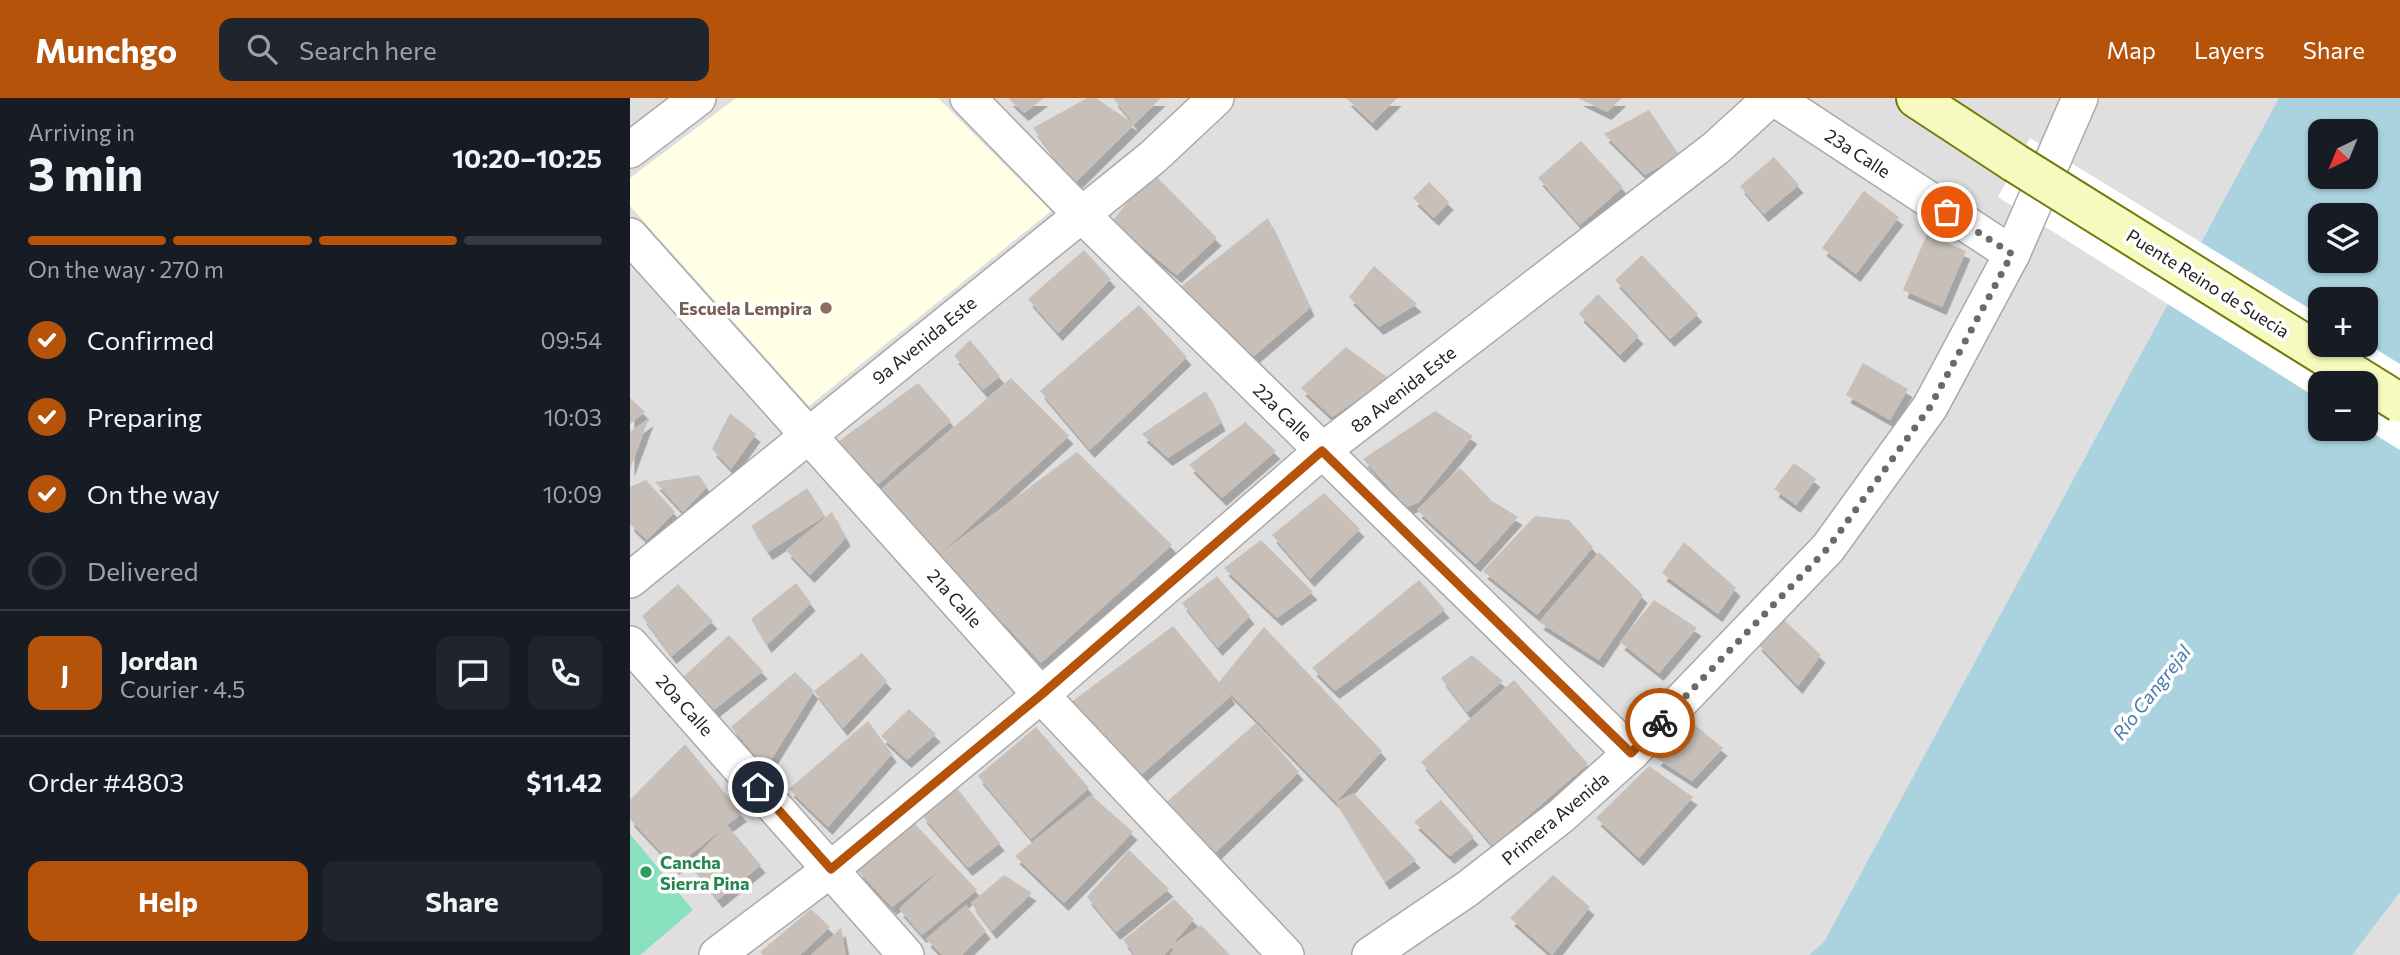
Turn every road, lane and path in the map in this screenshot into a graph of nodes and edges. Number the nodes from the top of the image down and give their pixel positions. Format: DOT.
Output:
graph roads {
  1 [pos="698,98"];
  2 [pos="968,98"];
  3 [pos="1216,98"];
  4 [pos="1772,98"];
  5 [pos="1916,98"];
  6 [pos="2078,99"];
  7 [pos="630,150"];
  8 [pos="1081,214"];
  9 [pos="630,236"];
  10 [pos="2012,254"];
  11 [pos="2400,403"];
  12 [pos="808,433"];
  13 [pos="1322,451"];
  14 [pos="630,580"];
  15 [pos="630,643"];
  16 [pos="1041,695"];
  17 [pos="1631,753"];
  18 [pos="831,869"];
  19 [pos="717,955"];
  20 [pos="906,955"];
  21 [pos="1286,955"];
  22 [pos="1370,955"];
  1 -- 7 [label="street"];
  2 -- 8 [label="street, 22a Calle"];
  3 -- 8 [label="street, 9a Avenida Este"];
  4 -- 10 [label="street, 23a Calle"];
  4 -- 13 [label="street, 8a Avenida Este"];
  5 -- 11 [label="main road, Puente Reino de Suecia, bridge"];
  6 -- 10 [label="street, Primera Avenida"];
  8 -- 12 [label="street, 9a Avenida Este"];
  8 -- 13 [label="street, 22a Calle"];
  9 -- 12 [label="street, 21a Calle"];
  10 -- 17 [label="street, Primera Avenida"];
  12 -- 14 [label="street, 9a Avenida Este"];
  12 -- 16 [label="street, 21a Calle"];
  13 -- 16 [label="street, 8a Avenida Este"];
  13 -- 17 [label="street, 22a Calle"];
  15 -- 18 [label="street, 20a Calle"];
  16 -- 18 [label="street, 8a Avenida Este"];
  16 -- 21 [label="street, 21a Calle"];
  17 -- 22 [label="street, Primera Avenida"];
  18 -- 19 [label="street, 8a Avenida Este"];
  18 -- 20 [label="street, 20a Calle"];
}
